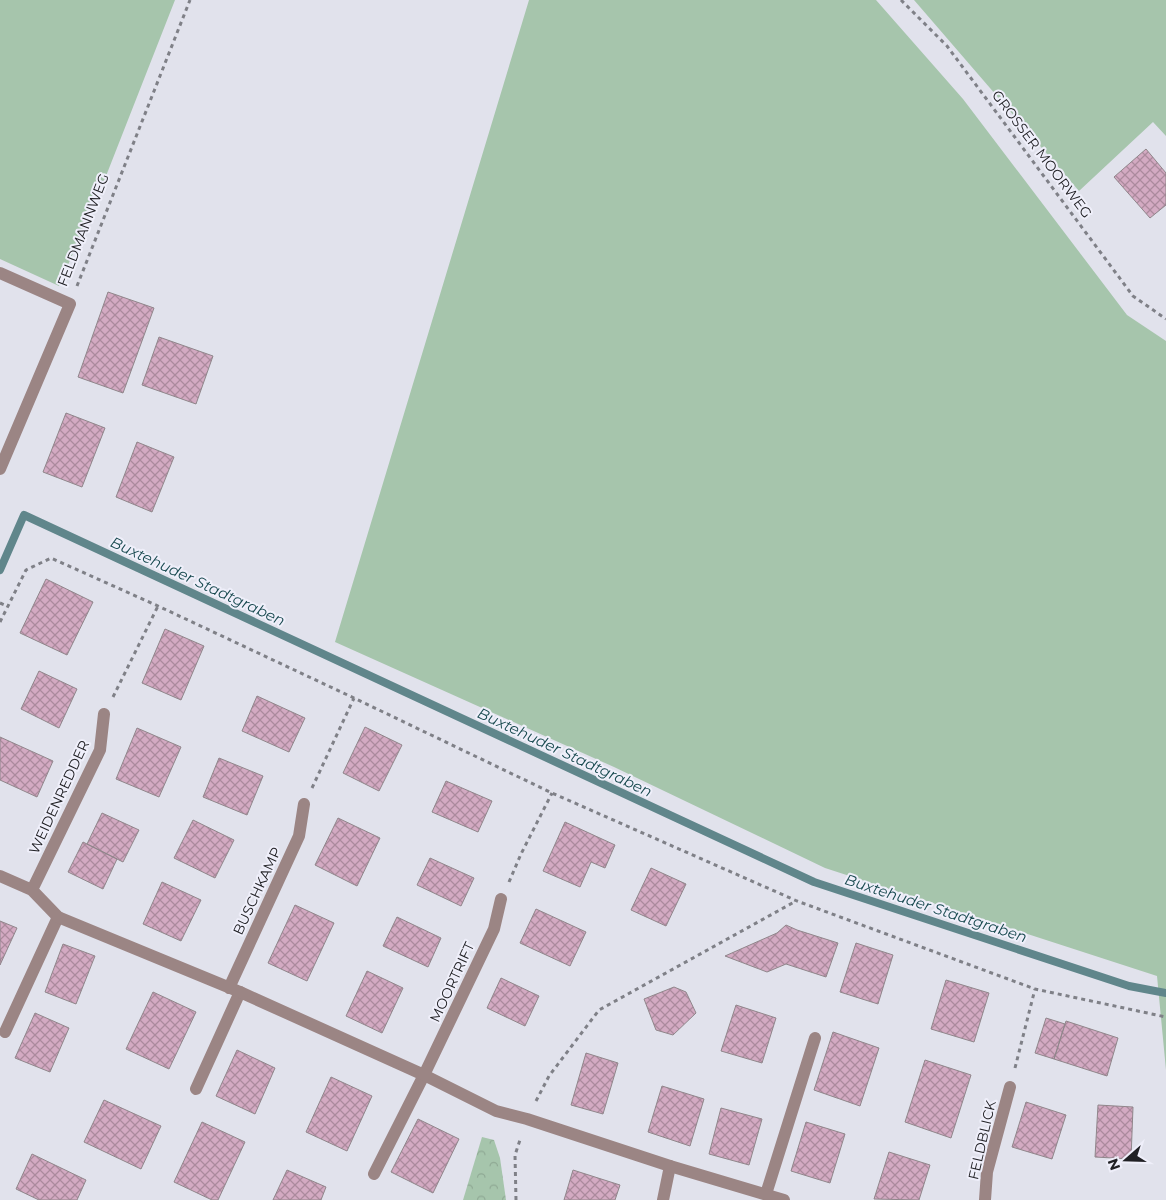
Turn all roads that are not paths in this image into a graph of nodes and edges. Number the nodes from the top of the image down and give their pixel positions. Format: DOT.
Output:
graph roads {
  1 [pos="0,273"];
  2 [pos="0,469"];
  3 [pos="104,714"];
  4 [pos="304,804"];
  5 [pos="0,876"];
  6 [pos="32,890"];
  7 [pos="501,899"];
  8 [pos="58,917"];
  9 [pos="234,990"];
  10 [pos="5,1032"];
  11 [pos="815,1038"];
  12 [pos="424,1075"];
  13 [pos="1010,1087"];
  14 [pos="196,1089"];
  15 [pos="670,1166"];
  16 [pos="374,1174"];
  17 [pos="766,1194"];
  18 [pos="662,1200"];
  19 [pos="784,1200"];
  20 [pos="985,1200"];
  1 -- 2 [label="street, FELDMANNWEG"];
  3 -- 6 [label="street, WEIDENREDDER"];
  4 -- 9 [label="street, BUSCHKAMP"];
  5 -- 6 [label="street"];
  6 -- 8 [label="street"];
  7 -- 12 [label="street, MOORTRIFT"];
  8 -- 9 [label="street"];
  8 -- 10 [label="street"];
  9 -- 12 [label="street"];
  9 -- 14 [label="street, BUSCHKAMP"];
  11 -- 17 [label="street"];
  12 -- 15 [label="street"];
  12 -- 16 [label="street, MOORTRIFT"];
  13 -- 20 [label="street, FELDBLICK"];
  15 -- 17 [label="street"];
  15 -- 18 [label="street"];
  17 -- 19 [label="street"];
}
